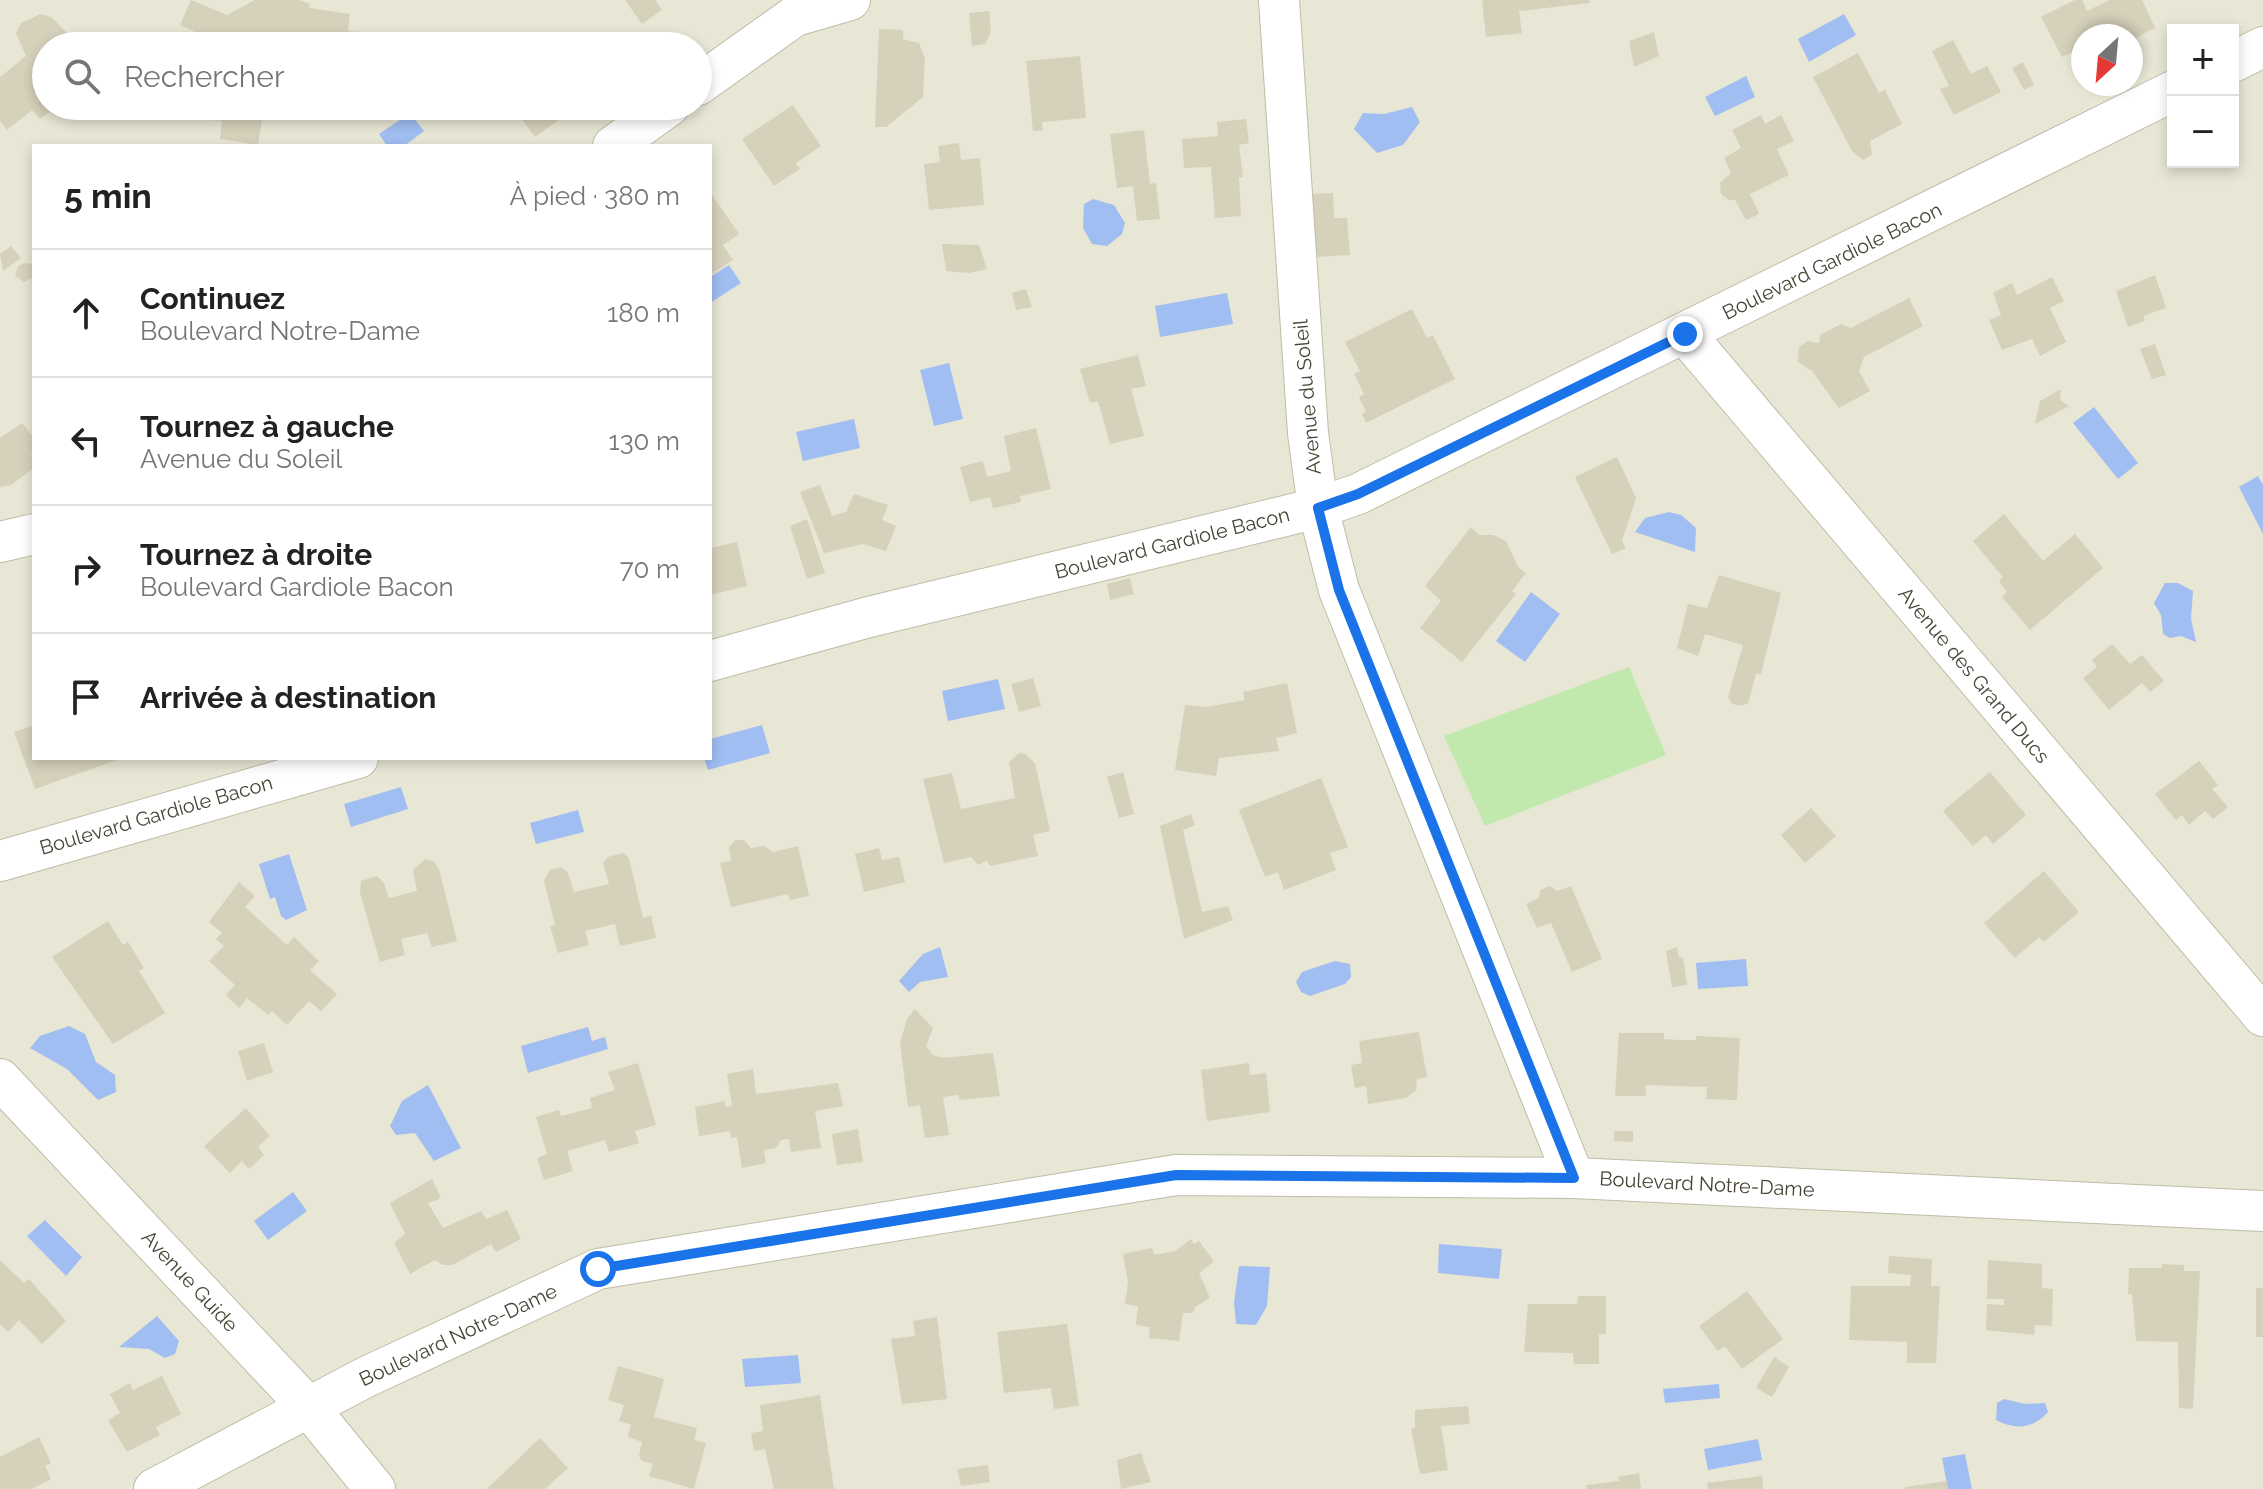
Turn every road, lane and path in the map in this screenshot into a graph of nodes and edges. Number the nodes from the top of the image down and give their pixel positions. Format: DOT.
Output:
graph roads {
  1 [pos="850,0"];
  2 [pos="1279,0"];
  3 [pos="2263,47"];
  4 [pos="2239,59"];
  5 [pos="712,75"];
  6 [pos="2167,94"];
  7 [pos="649,120"];
  8 [pos="616,144"];
  9 [pos="1685,334"];
  10 [pos="1318,508"];
  11 [pos="32,534"];
  12 [pos="0,542"];
  13 [pos="712,660"];
  14 [pos="351,760"];
  15 [pos="0,861"];
  16 [pos="2263,1016"];
  17 [pos="0,1079"];
  18 [pos="1574,1178"];
  19 [pos="2263,1211"];
  20 [pos="310,1409"];
  21 [pos="154,1489"];
  22 [pos="375,1489"];
  1 -- 5 [label="street"];
  2 -- 10 [label="street, Avenue du Soleil"];
  3 -- 4 [label="street"];
  6 -- 9 [label="street, Boulevard Gardiole Bacon"];
  7 -- 8 [label="street"];
  9 -- 10 [label="street, Boulevard Gardiole Bacon"];
  9 -- 16 [label="street, Avenue des Grand Ducs"];
  10 -- 13 [label="street, Boulevard Gardiole Bacon"];
  10 -- 18 [label="street, Avenue du Soleil"];
  11 -- 12 [label="street"];
  14 -- 15 [label="street, Boulevard Gardiole Bacon"];
  17 -- 20 [label="street, Avenue Guide"];
  18 -- 19 [label="street, Boulevard Notre-Dame"];
  18 -- 20 [label="street, Boulevard Notre-Dame"];
  20 -- 21 [label="street, Boulevard Notre-Dame"];
  20 -- 22 [label="street, Avenue Guide"];
}
